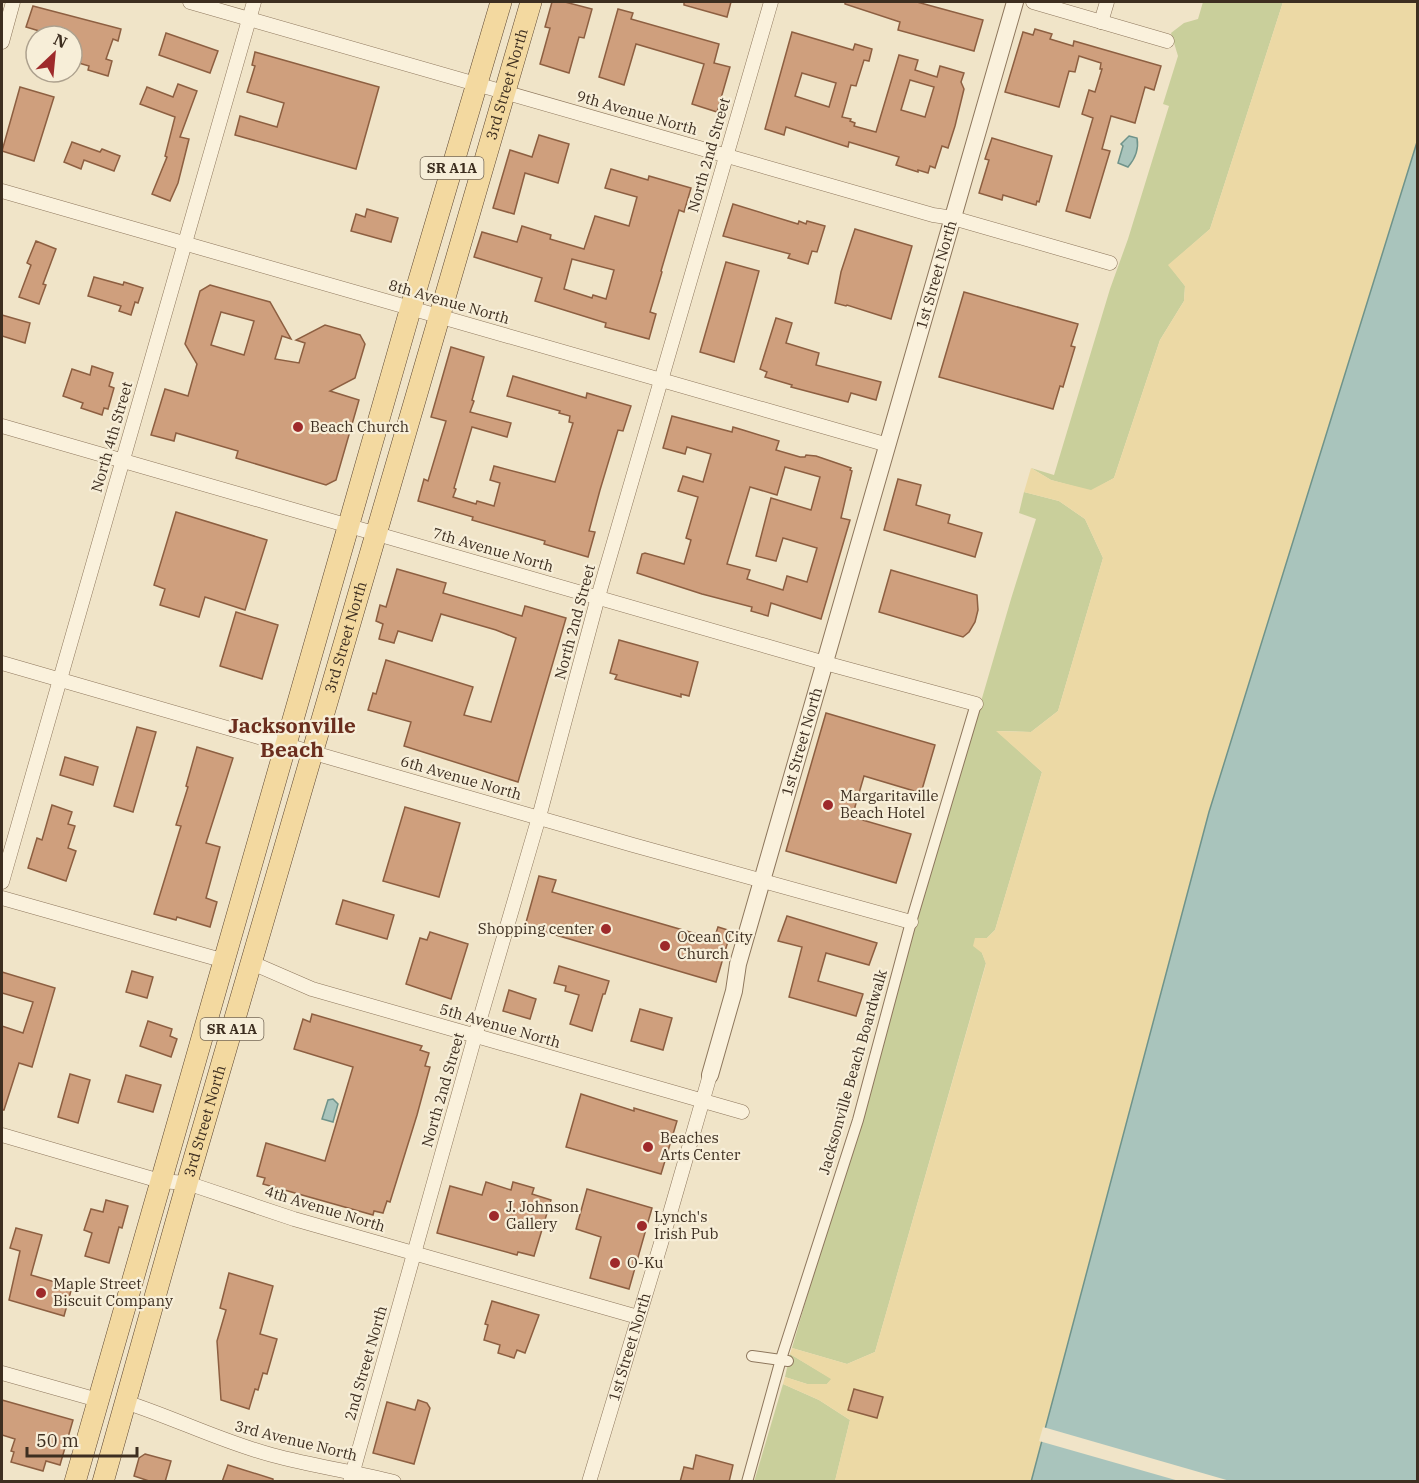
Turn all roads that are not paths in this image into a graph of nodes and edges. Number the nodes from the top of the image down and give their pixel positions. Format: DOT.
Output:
graph roads {
  1 [pos="13,2"];
  2 [pos="190,2"];
  3 [pos="254,2"];
  4 [pos="501,2"];
  5 [pos="531,2"];
  6 [pos="771,2"];
  7 [pos="1015,2"];
  8 [pos="1033,2"];
  9 [pos="1107,2"];
  10 [pos="249,18"];
  11 [pos="1101,22"];
  12 [pos="1167,41"];
  13 [pos="2,42"];
  14 [pos="476,85"];
  15 [pos="504,92"];
  16 [pos="726,155"];
  17 [pos="2,190"];
  18 [pos="954,218"];
  19 [pos="185,244"];
  20 [pos="1110,263"];
  21 [pos="411,307"];
  22 [pos="439,317"];
  23 [pos="662,379"];
  24 [pos="2,426"];
  25 [pos="888,445"];
  26 [pos="122,460"];
  27 [pos="349,526"];
  28 [pos="376,534"];
  29 [pos="598,597"];
  30 [pos="2,663"];
  31 [pos="825,663"];
  32 [pos="60,680"];
  33 [pos="976,704"];
  34 [pos="286,743"];
  35 [pos="312,752"];
  36 [pos="539,818"];
  37 [pos="762,881"];
  38 [pos="2,882"];
  39 [pos="2,898"];
  40 [pos="911,922"];
  41 [pos="225,961"];
  42 [pos="252,963"];
  43 [pos="476,1036"];
  44 [pos="710,1075"];
  45 [pos="702,1100"];
  46 [pos="742,1112"];
  47 [pos="2,1135"];
  48 [pos="160,1181"];
  49 [pos="187,1183"];
  50 [pos="414,1253"];
  51 [pos="638,1317"];
  52 [pos="752,1356"];
  53 [pos="785,1360"];
  54 [pos="2,1373"];
  55 [pos="98,1400"];
  56 [pos="125,1402"];
  57 [pos="351,1477"];
  58 [pos="75,1482"];
  59 [pos="103,1482"];
  60 [pos="394,1482"];
  61 [pos="590,1482"];
  62 [pos="747,1482"];
  1 -- 13 [label="street"];
  2 -- 10 [label="street, 9th Avenue North"];
  3 -- 10 [label="street, North 4th Street"];
  4 -- 14 [label="main road, 3rd Street North / SR A1A"];
  5 -- 15 [label="main road, 3rd Street North / SR A1A"];
  6 -- 16 [label="street, North 2nd Street"];
  7 -- 18 [label="street, 1st Street North"];
  8 -- 11 [label="street"];
  9 -- 11 [label="street"];
  10 -- 14 [label="street, 9th Avenue North"];
  10 -- 19 [label="street, North 4th Street"];
  11 -- 12 [label="street"];
  14 -- 15 [label="street, 9th Avenue North"];
  14 -- 21 [label="main road, 3rd Street North / SR A1A"];
  15 -- 16 [label="street, 9th Avenue North"];
  15 -- 22 [label="main road, 3rd Street North / SR A1A"];
  16 -- 18 [label="street, 9th Avenue North"];
  16 -- 23 [label="street, North 2nd Street"];
  17 -- 19 [label="street, 8th Avenue North"];
  18 -- 20 [label="street, 9th Avenue North"];
  18 -- 25 [label="street, 1st Street North"];
  19 -- 21 [label="street, 8th Avenue North"];
  19 -- 26 [label="street, North 4th Street"];
  21 -- 22 [label="street, 8th Avenue North"];
  21 -- 27 [label="main road, 3rd Street North / SR A1A"];
  22 -- 23 [label="street, 8th Avenue North"];
  22 -- 28 [label="main road, 3rd Street North / SR A1A"];
  23 -- 25 [label="street, 8th Avenue North"];
  23 -- 29 [label="street, North 2nd Street"];
  24 -- 26 [label="street, 7th Avenue North"];
  25 -- 31 [label="street, 1st Street North"];
  26 -- 27 [label="street, 7th Avenue North"];
  26 -- 32 [label="street, North 4th Street"];
  27 -- 28 [label="street, 7th Avenue North"];
  27 -- 34 [label="main road, 3rd Street North / SR A1A"];
  28 -- 29 [label="street, 7th Avenue North"];
  28 -- 35 [label="main road, 3rd Street North / SR A1A"];
  29 -- 31 [label="street, 7th Avenue North"];
  29 -- 36 [label="street, North 2nd Street"];
  30 -- 32 [label="street, 6th Avenue North"];
  31 -- 33 [label="street, 7th Avenue North"];
  31 -- 37 [label="street, 1st Street North"];
  32 -- 34 [label="street, 6th Avenue North"];
  32 -- 38 [label="street, North 4th Street"];
  33 -- 40 [label="street, Jacksonville Beach Boardwalk"];
  34 -- 35 [label="street, 6th Avenue North"];
  34 -- 41 [label="main road, 3rd Street North / SR A1A"];
  35 -- 36 [label="street, 6th Avenue North"];
  35 -- 42 [label="main road, 3rd Street North / SR A1A"];
  36 -- 37 [label="street, 6th Avenue North"];
  36 -- 43 [label="street, North 2nd Street"];
  37 -- 40 [label="street, 6th Avenue North"];
  37 -- 44 [label="street, 1st Street North"];
  39 -- 41 [label="street"];
  40 -- 53 [label="street, Jacksonville Beach Boardwalk"];
  41 -- 48 [label="main road, 3rd Street North / SR A1A"];
  42 -- 43 [label="street, 5th Avenue North"];
  42 -- 49 [label="main road, 3rd Street North / SR A1A"];
  43 -- 45 [label="street, 5th Avenue North"];
  43 -- 50 [label="street, North 2nd Street"];
  44 -- 45 [label="street, 1st Street North"];
  45 -- 46 [label="street, 5th Avenue North"];
  45 -- 51 [label="street, 1st Street North"];
  47 -- 48 [label="street, 4th Avenue North"];
  48 -- 49 [label="street, 4th Avenue North"];
  48 -- 55 [label="main road, 3rd Street North / SR A1A"];
  49 -- 50 [label="street, 4th Avenue North"];
  49 -- 56 [label="main road, 3rd Street North / SR A1A"];
  50 -- 51 [label="street, 4th Avenue North"];
  50 -- 57 [label="street, 2nd Street North"];
  51 -- 61 [label="street, 1st Street North"];
  52 -- 53 [label="street"];
  53 -- 62 [label="street, Jacksonville Beach Boardwalk"];
  54 -- 55 [label="street"];
  55 -- 58 [label="main road, 3rd Street North / SR A1A"];
  56 -- 57 [label="street, 3rd Avenue North"];
  56 -- 59 [label="main road, 3rd Street North / SR A1A"];
  57 -- 60 [label="street, 3rd Avenue North"];
}
